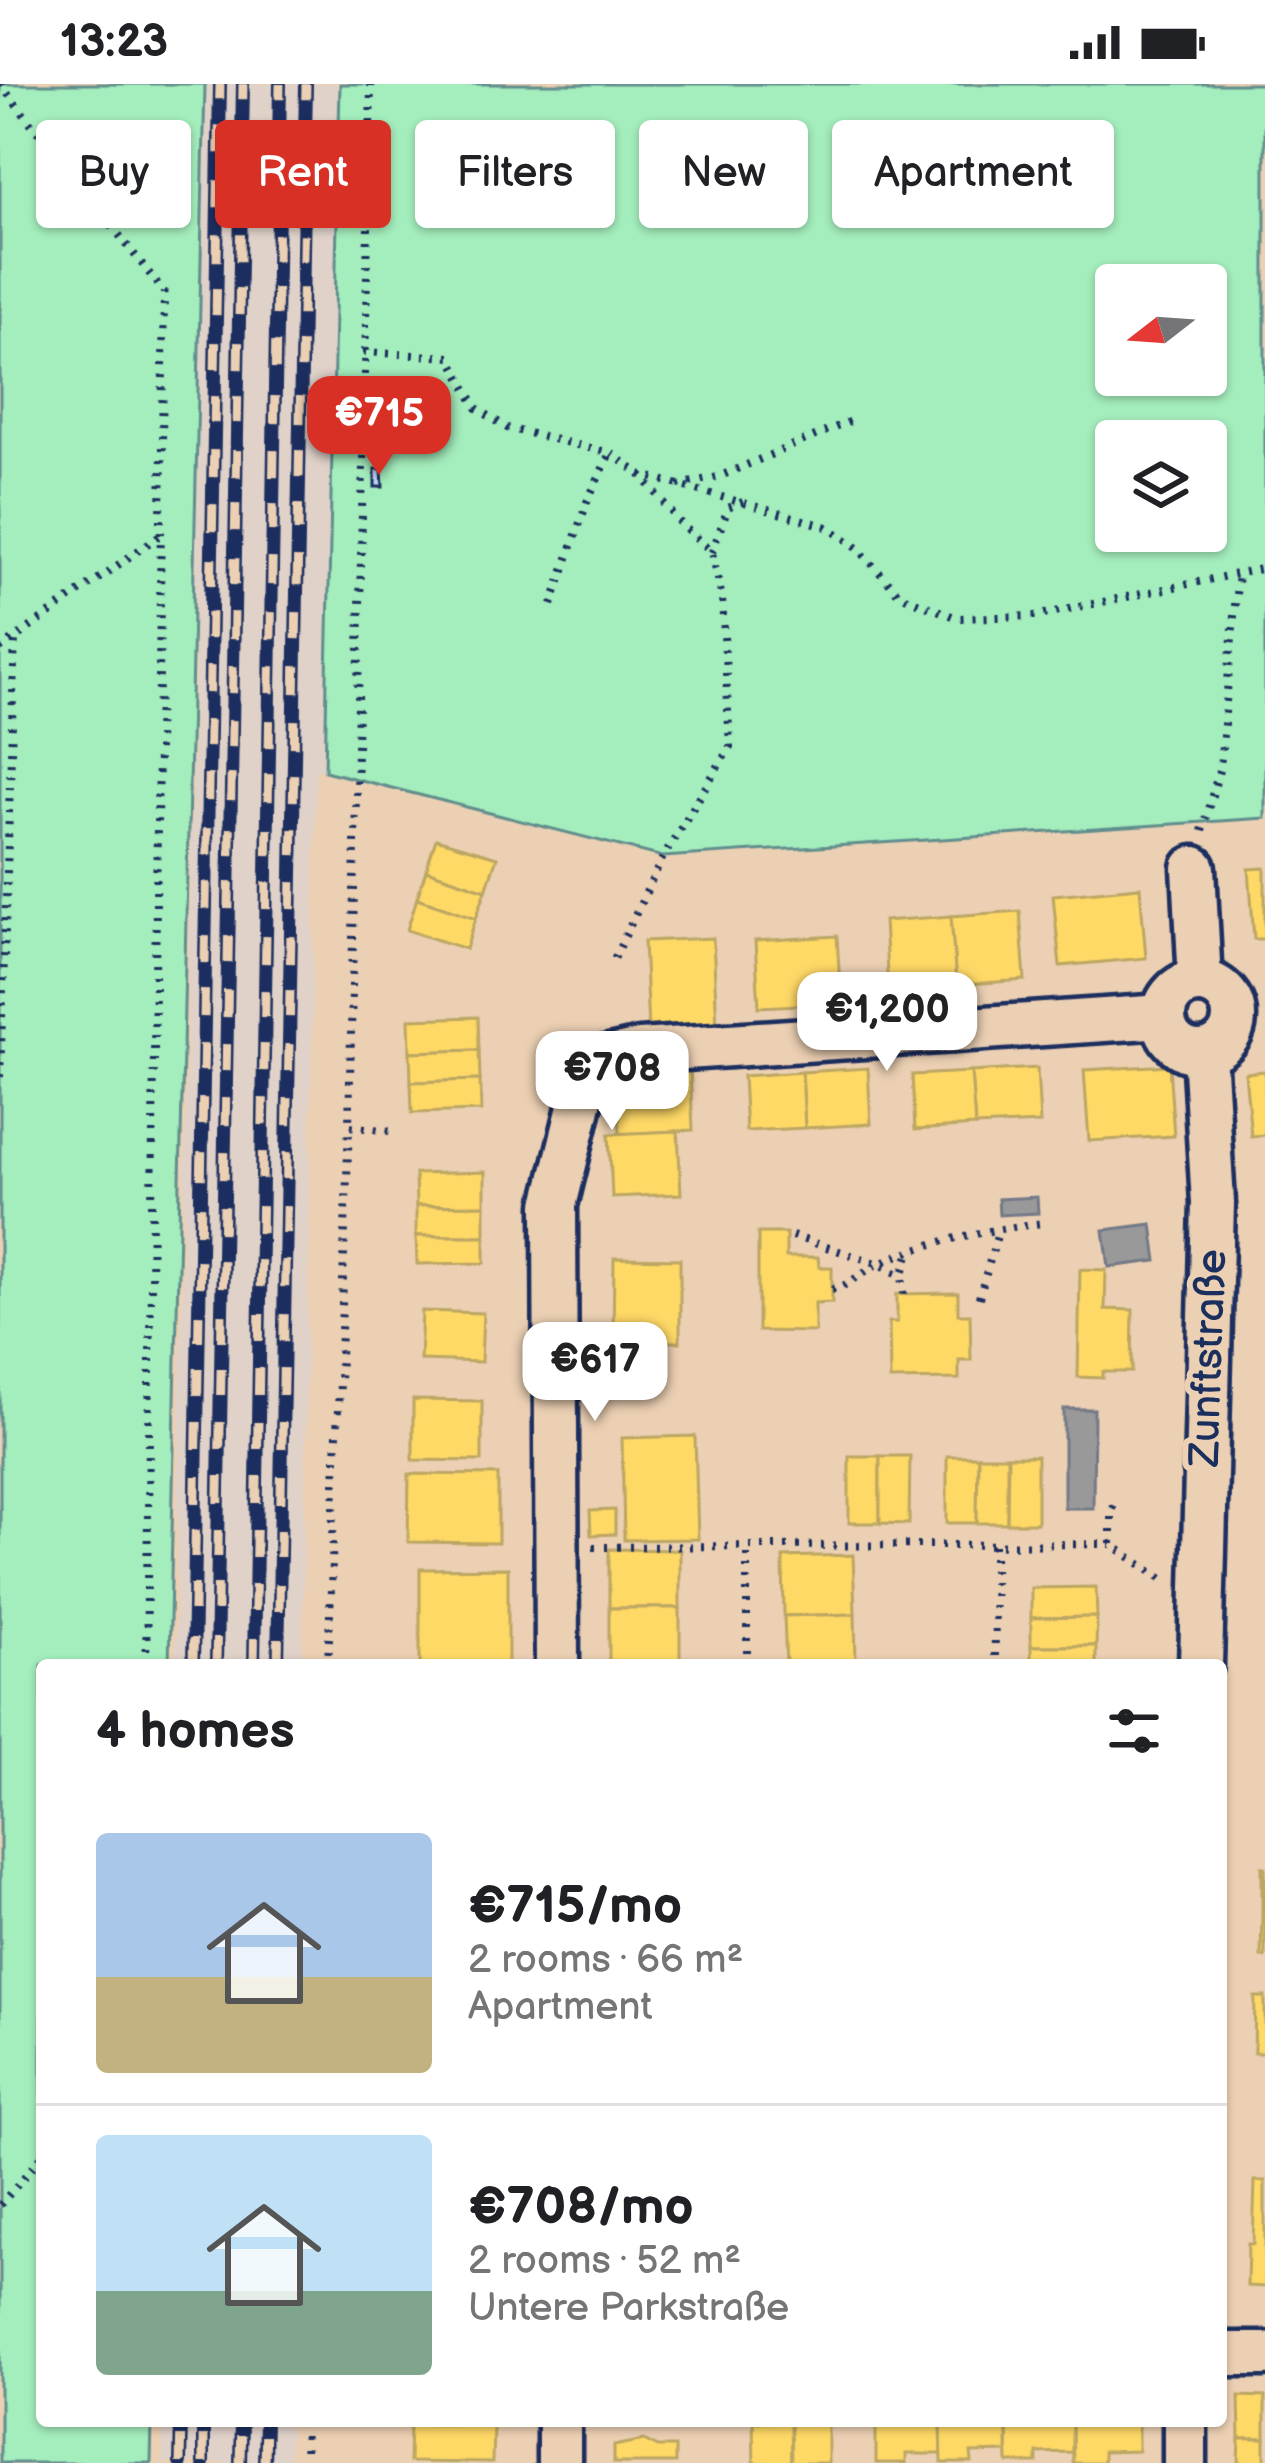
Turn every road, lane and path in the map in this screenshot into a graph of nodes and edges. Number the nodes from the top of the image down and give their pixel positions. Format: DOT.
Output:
graph roads {
  1 [pos="0,84"];
  2 [pos="371,84"];
  3 [pos="363,352"];
  4 [pos="853,420"];
  5 [pos="610,453"];
  6 [pos="640,474"];
  7 [pos="676,485"];
  8 [pos="746,501"];
  9 [pos="162,535"];
  10 [pos="712,552"];
  11 [pos="1265,568"];
  12 [pos="1238,573"];
  13 [pos="552,605"];
  14 [pos="15,637"];
  15 [pos="0,649"];
  16 [pos="1194,868"];
  17 [pos="614,959"];
  18 [pos="1200,982"];
  19 [pos="1249,1011"];
  20 [pos="1164,1016"];
  21 [pos="1204,1052"];
  22 [pos="0,1077"];
  23 [pos="349,1126"];
  24 [pos="390,1131"];
  25 [pos="1044,1223"];
  26 [pos="1000,1227"];
  27 [pos="792,1236"];
  28 [pos="910,1254"];
  29 [pos="880,1264"];
  30 [pos="902,1276"];
  31 [pos="832,1288"];
  32 [pos="904,1294"];
  33 [pos="979,1298"];
  34 [pos="1117,1499"];
  35 [pos="1111,1544"];
  36 [pos="994,1545"];
  37 [pos="747,1546"];
  38 [pos="574,1548"];
  39 [pos="1203,1606"];
  40 [pos="146,1659"];
  41 [pos="328,1659"];
  42 [pos="557,1659"];
  43 [pos="747,1659"];
  44 [pos="995,1659"];
  45 [pos="1202,1659"];
  46 [pos="36,2163"];
  47 [pos="0,2205"];
  48 [pos="1227,2354"];
  49 [pos="1265,2354"];
  50 [pos="304,2427"];
  51 [pos="560,2427"];
  52 [pos="1186,2427"];
  53 [pos="304,2463"];
  54 [pos="559,2463"];
  55 [pos="1185,2463"];
  1 -- 9 [label="path"];
  2 -- 3 [label="path"];
  3 -- 5 [label="path"];
  3 -- 23 [label="path"];
  4 -- 7 [label="path"];
  5 -- 6 [label="path"];
  5 -- 13 [label="path"];
  6 -- 7 [label="path"];
  6 -- 10 [label="path"];
  7 -- 8 [label="path"];
  8 -- 10 [label="path"];
  8 -- 12 [label="path"];
  9 -- 14 [label="path"];
  9 -- 40 [label="path"];
  10 -- 17 [label="path"];
  11 -- 12 [label="path"];
  12 -- 16 [label="path"];
  14 -- 15 [label="path"];
  14 -- 22 [label="path"];
  16 -- 18 [label="street"];
  18 -- 19 [label="street"];
  18 -- 20 [label="street"];
  19 -- 21 [label="street"];
  20 -- 21 [label="street"];
  20 -- 42 [label="street"];
  21 -- 39 [label="street, Zunftstraße"];
  23 -- 24 [label="path"];
  23 -- 41 [label="path"];
  25 -- 26 [label="path"];
  26 -- 28 [label="path"];
  26 -- 33 [label="path"];
  27 -- 29 [label="path"];
  28 -- 29 [label="path"];
  28 -- 30 [label="path"];
  29 -- 30 [label="path"];
  29 -- 31 [label="path"];
  30 -- 32 [label="path"];
  34 -- 35 [label="path"];
  35 -- 36 [label="path"];
  35 -- 39 [label="path"];
  36 -- 37 [label="path"];
  36 -- 44 [label="path"];
  37 -- 38 [label="path"];
  37 -- 43 [label="path"];
  39 -- 45 [label="street, Zunftstraße"];
  46 -- 47 [label="path"];
  48 -- 49 [label="street"];
  50 -- 53 [label="path"];
  51 -- 54 [label="street"];
  52 -- 55 [label="street"];
}
